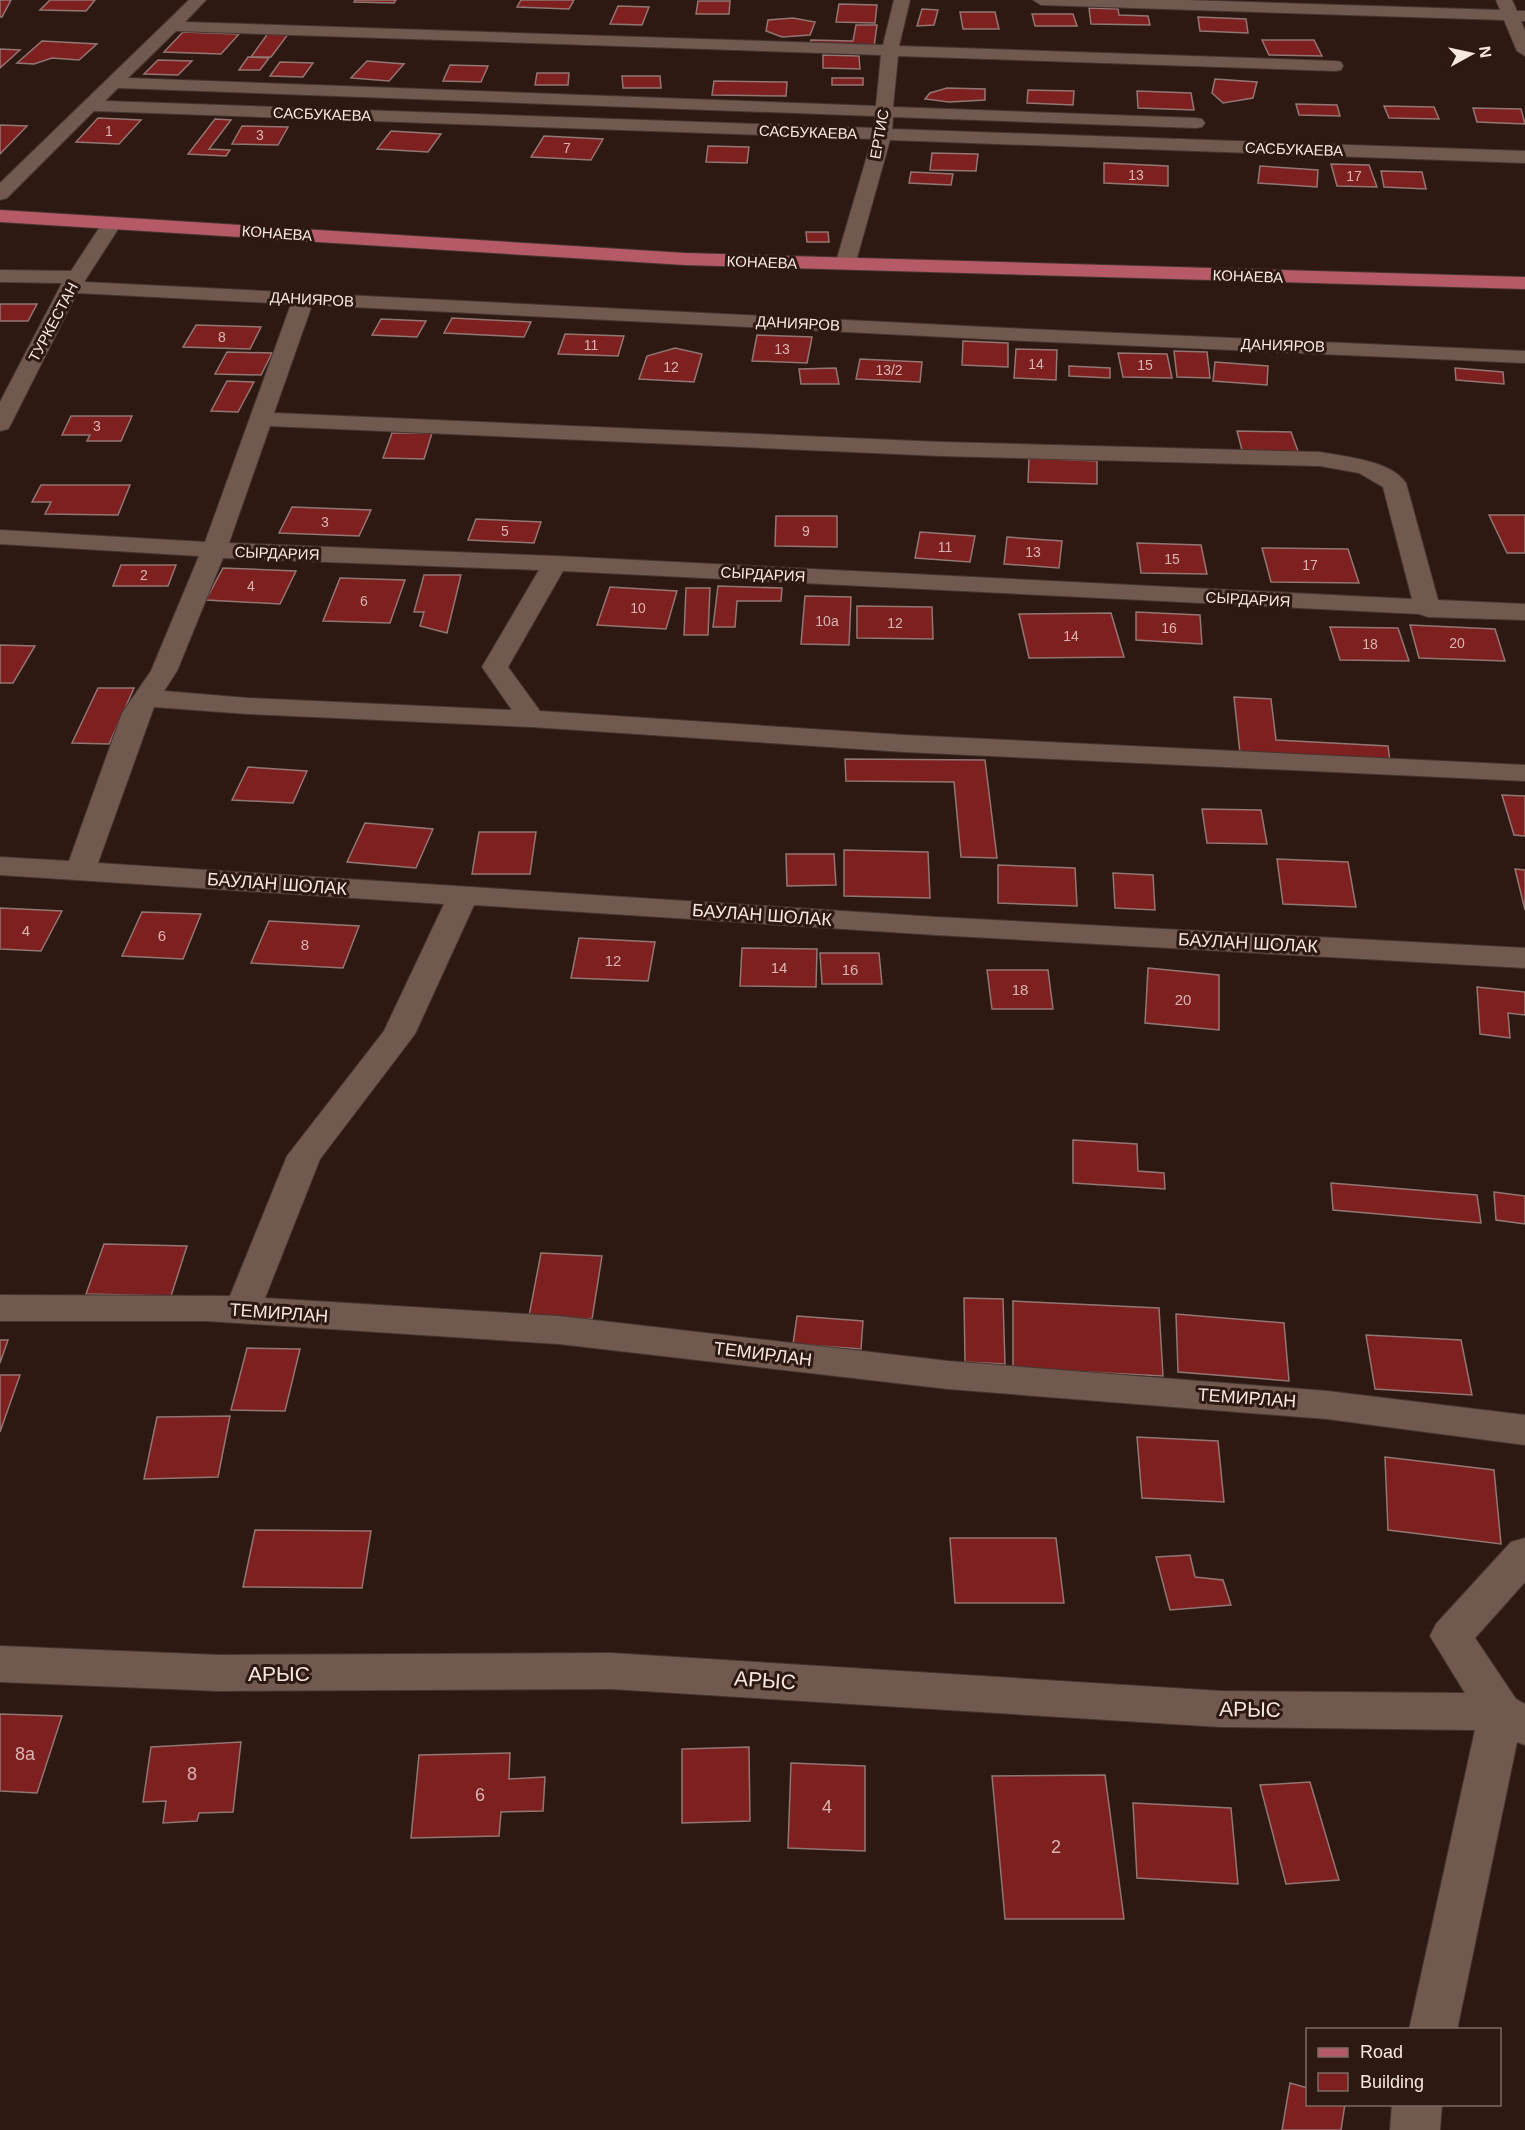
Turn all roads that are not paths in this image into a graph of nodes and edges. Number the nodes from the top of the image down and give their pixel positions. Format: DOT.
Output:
graph roads {
  1 [pos="198,0"];
  2 [pos="902,0"];
  3 [pos="1041,0"];
  4 [pos="1514,10"];
  5 [pos="172,26"];
  6 [pos="891,50"];
  7 [pos="1525,51"];
  8 [pos="1335,66"];
  9 [pos="112,83"];
  10 [pos="91,106"];
  11 [pos="884,110"];
  12 [pos="1216,123"];
  13 [pos="882,135"];
  14 [pos="1525,157"];
  15 [pos="0,194"];
  16 [pos="0,216"];
  17 [pos="112,223"];
  18 [pos="845,265"];
  19 [pos="0,276"];
  20 [pos="74,282"];
  21 [pos="1525,283"];
  22 [pos="304,298"];
  23 [pos="1525,357"];
  24 [pos="262,419"];
  25 [pos="0,424"];
  26 [pos="0,537"];
  27 [pos="214,550"];
  28 [pos="555,563"];
  29 [pos="1428,609"];
  30 [pos="1525,612"];
  31 [pos="146,698"];
  32 [pos="532,719"];
  33 [pos="1525,773"];
  34 [pos="0,866"];
  35 [pos="80,871"];
  36 [pos="463,896"];
  37 [pos="1525,958"];
  38 [pos="0,1308"];
  39 [pos="242,1311"];
  40 [pos="1525,1430"];
  41 [pos="1525,1554"];
  42 [pos="0,1664"];
  43 [pos="1513,1719"];
  44 [pos="1433,2028"];
  45 [pos="1417,2106"];
  46 [pos="1415,2130"];
  1 -- 5 [label="street"];
  2 -- 6 [label="street, ЕРТИС"];
  3 -- 4 [label="street"];
  4 -- 7 [label="street"];
  5 -- 6 [label="street"];
  5 -- 9 [label="street"];
  6 -- 8 [label="street"];
  6 -- 11 [label="street, ЕРТИС"];
  9 -- 10 [label="street"];
  9 -- 11 [label="street, САСБУКАЕВА"];
  10 -- 13 [label="street, САСБУКАЕВА"];
  10 -- 15 [label="street"];
  11 -- 12 [label="street, САСБУКАЕВА"];
  11 -- 13 [label="street, ЕРТИС"];
  13 -- 14 [label="street, САСБУКАЕВА"];
  13 -- 18 [label="street, ЕРТИС"];
  16 -- 17 [label="main road, КОНАЕВА"];
  17 -- 18 [label="main road, КОНАЕВА"];
  17 -- 20 [label="street, ТУРКЕСТАН"];
  18 -- 21 [label="main road, КОНАЕВА"];
  19 -- 20 [label="street, ДАНИЯРОВ"];
  20 -- 22 [label="street, ДАНИЯРОВ"];
  20 -- 25 [label="street, ТУРКЕСТАН"];
  22 -- 23 [label="street, ДАНИЯРОВ"];
  22 -- 24 [label="street"];
  24 -- 27 [label="street"];
  24 -- 29 [label="street"];
  26 -- 27 [label="street, СЫРДАРИЯ"];
  27 -- 28 [label="street, СЫРДАРИЯ"];
  27 -- 31 [label="street"];
  28 -- 29 [label="street, СЫРДАРИЯ"];
  28 -- 32 [label="street"];
  29 -- 30 [label="street, СЫРДАРИЯ"];
  31 -- 32 [label="street"];
  31 -- 35 [label="street"];
  32 -- 33 [label="street"];
  34 -- 35 [label="street, БАУЛАН ШОЛАК"];
  35 -- 36 [label="street, БАУЛАН ШОЛАК"];
  36 -- 37 [label="street, БАУЛАН ШОЛАК"];
  36 -- 39 [label="street"];
  38 -- 39 [label="street, ТЕМИРЛАН"];
  39 -- 40 [label="street, ТЕМИРЛАН"];
  41 -- 43 [label="street"];
  42 -- 43 [label="street, АРЫС"];
  43 -- 44 [label="street"];
  45 -- 46 [label="street"];
}
